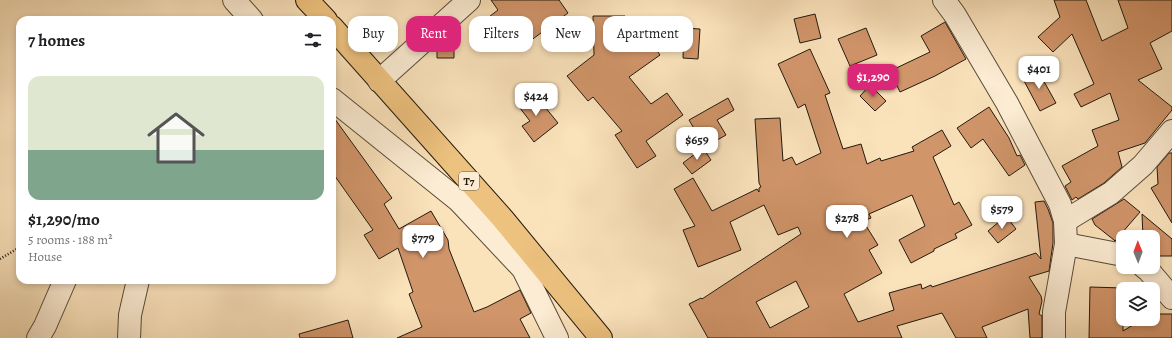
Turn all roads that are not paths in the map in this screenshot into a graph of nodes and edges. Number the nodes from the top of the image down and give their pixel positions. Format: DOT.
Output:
graph roads {
  1 [pos="234,0"];
  2 [pos="307,0"];
  3 [pos="469,0"];
  4 [pos="944,0"];
  5 [pos="248,16"];
  6 [pos="322,16"];
  7 [pos="336,32"];
  8 [pos="379,81"];
  9 [pos="336,102"];
  10 [pos="1172,131"];
  11 [pos="1065,221"];
  12 [pos="1066,244"];
  13 [pos="1116,253"];
  14 [pos="1152,274"];
  15 [pos="63,284"];
  16 [pos="137,284"];
  17 [pos="1172,298"];
  18 [pos="38,338"];
  19 [pos="130,338"];
  20 [pos="557,338"];
  21 [pos="601,338"];
  22 [pos="1054,338"];
  1 -- 5 [label="street"];
  2 -- 6 [label="highway"];
  3 -- 8 [label="street"];
  4 -- 11 [label="street"];
  7 -- 8 [label="highway, T7"];
  8 -- 21 [label="highway, T7"];
  9 -- 20 [label="street"];
  10 -- 11 [label="street"];
  11 -- 12 [label="street"];
  12 -- 13 [label="street"];
  12 -- 22 [label="street"];
  14 -- 17 [label="street"];
  15 -- 18 [label="street"];
  16 -- 19 [label="street"];
}
